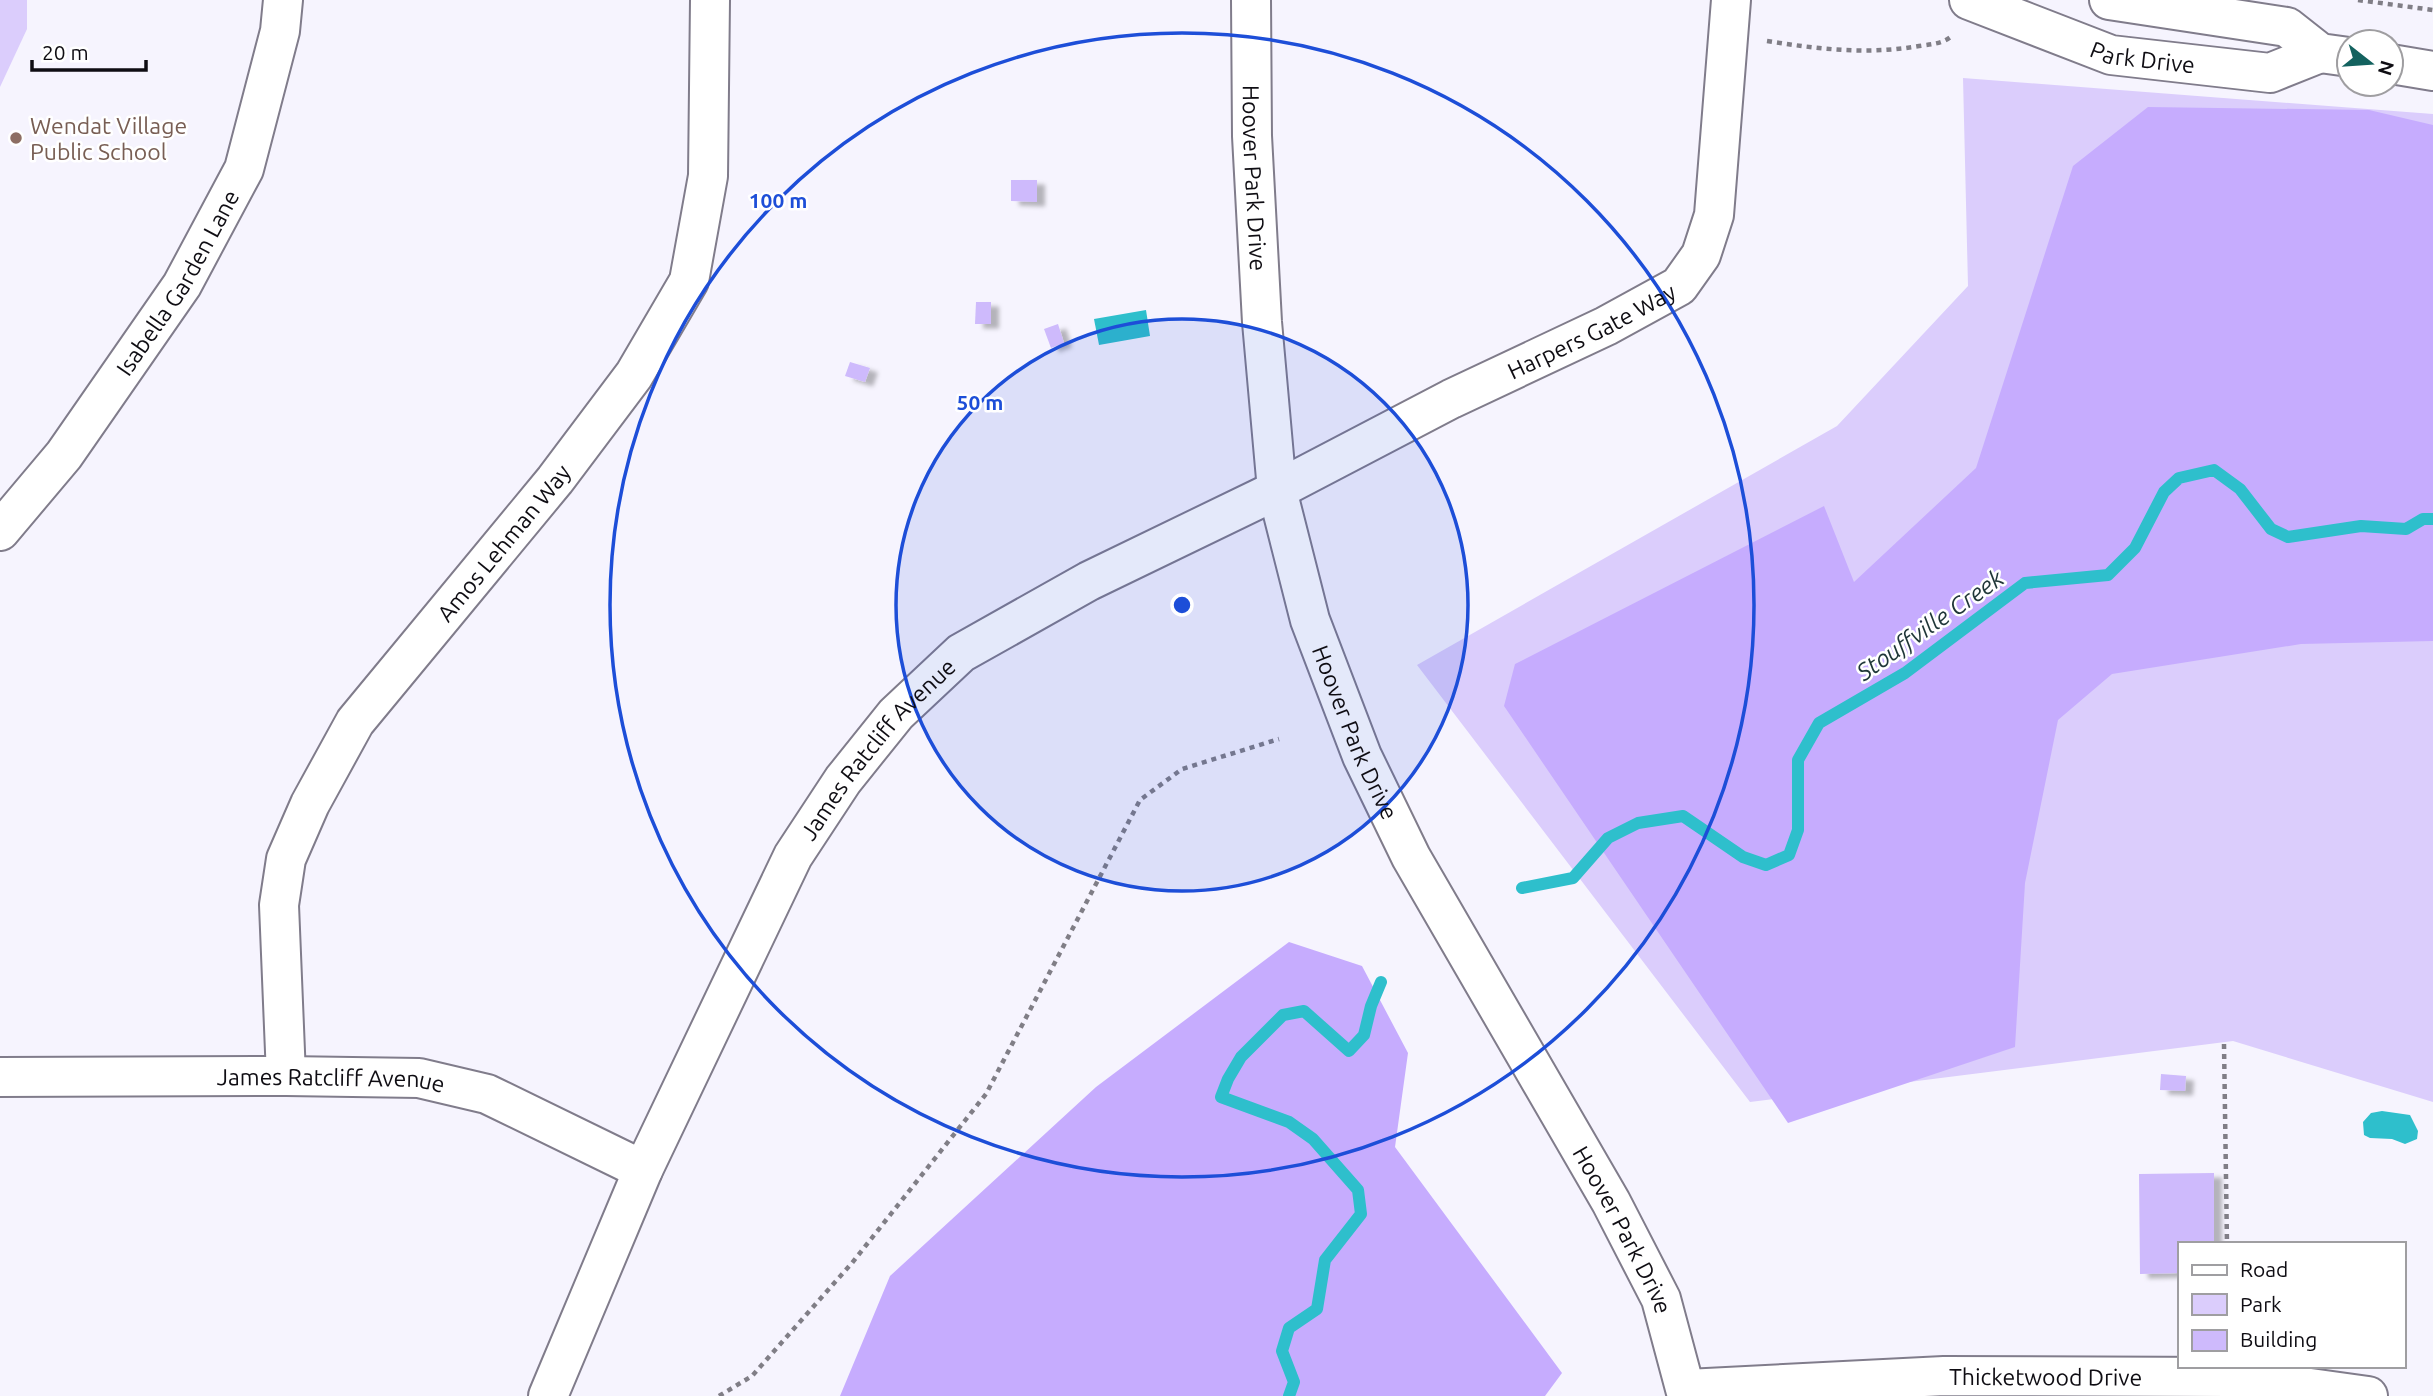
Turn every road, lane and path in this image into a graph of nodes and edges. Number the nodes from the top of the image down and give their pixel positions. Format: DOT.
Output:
graph roads {
  1 [pos="283,0"];
  2 [pos="710,0"];
  3 [pos="1251,0"];
  4 [pos="1971,0"];
  5 [pos="2109,0"];
  6 [pos="2358,0"];
  7 [pos="2433,10"];
  8 [pos="1730,17"];
  9 [pos="2334,55"];
  10 [pos="2405,66"];
  11 [pos="2433,71"];
  12 [pos="1277,490"];
  13 [pos="0,531"];
  14 [pos="1279,739"];
  15 [pos="2224,1044"];
  16 [pos="286,1076"];
  17 [pos="0,1077"];
  18 [pos="643,1170"];
  19 [pos="2227,1242"];
  20 [pos="2236,1387"];
  21 [pos="1687,1392"];
  22 [pos="548,1396"];
  23 [pos="719,1396"];
  24 [pos="2368,1396"];
  1 -- 13 [label="street, Isabella Garden Lane"];
  2 -- 16 [label="street, Amos Lehman Way"];
  3 -- 12 [label="street, Hoover Park Drive"];
  4 -- 8 [label="path"];
  4 -- 9 [label="street, Park Drive"];
  5 -- 9 [label="street, Park Drive"];
  6 -- 7 [label="path"];
  8 -- 12 [label="street, Harpers Gate Way"];
  10 -- 11 [label="street"];
  12 -- 18 [label="street, James Ratcliff Avenue"];
  12 -- 21 [label="street, Hoover Park Drive"];
  14 -- 23 [label="path"];
  15 -- 19 [label="path"];
  16 -- 17 [label="street, James Ratcliff Avenue"];
  16 -- 18 [label="street, James Ratcliff Avenue"];
  18 -- 22 [label="street, James Ratcliff Avenue"];
  20 -- 21 [label="street, Thicketwood Drive"];
  20 -- 24 [label="street, Thicketwood Drive"];
}
